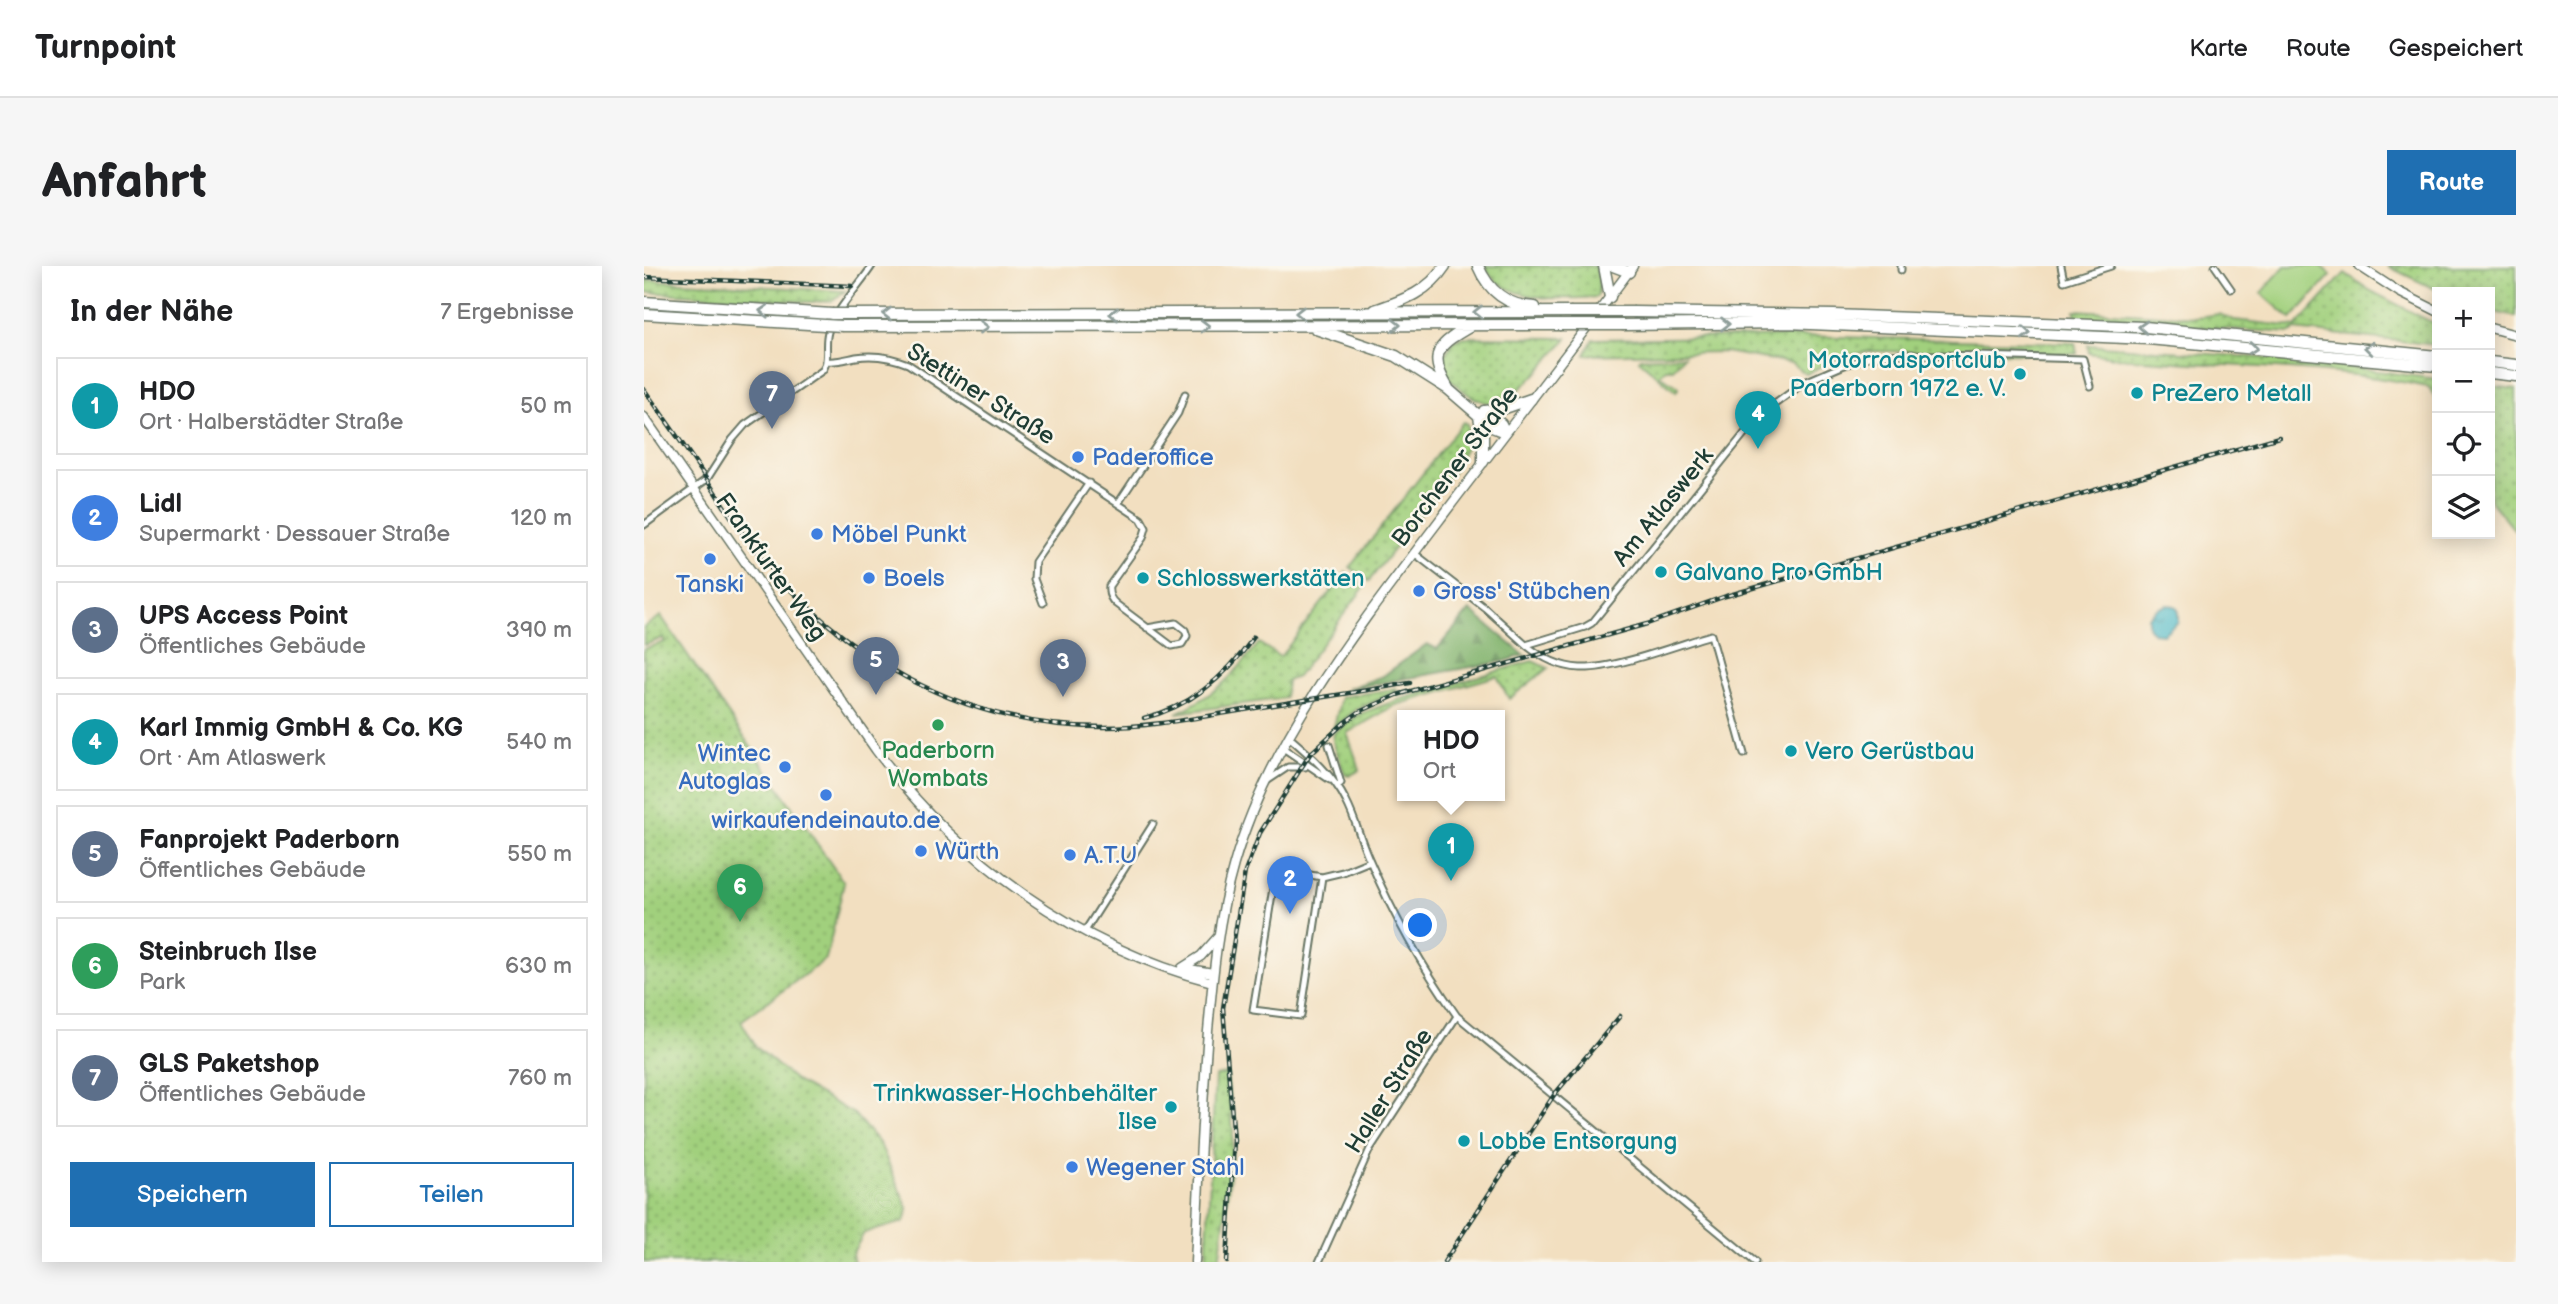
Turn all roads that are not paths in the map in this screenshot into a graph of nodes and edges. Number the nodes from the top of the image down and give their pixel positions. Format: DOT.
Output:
graph roads {
  1 [pos="872,266"];
  2 [pos="1445,266"];
  3 [pos="1478,266"];
  4 [pos="1604,266"];
  5 [pos="1613,266"];
  6 [pos="2060,266"];
  7 [pos="2110,266"];
  8 [pos="2215,266"];
  9 [pos="2359,266"];
  10 [pos="1629,268"];
  11 [pos="2231,289"];
  12 [pos="1610,297"];
  13 [pos="644,302"];
  14 [pos="2432,309"];
  15 [pos="1570,312"];
  16 [pos="1368,313"];
  17 [pos="644,314"];
  18 [pos="1472,325"];
  19 [pos="1304,326"];
  20 [pos="2495,329"];
  21 [pos="2516,335"];
  22 [pos="2432,356"];
  23 [pos="827,361"];
  24 [pos="2495,363"];
  25 [pos="2516,365"];
  26 [pos="2432,366"];
  27 [pos="2495,374"];
  28 [pos="2516,376"];
  29 [pos="2090,386"];
  30 [pos="1448,389"];
  31 [pos="1185,394"];
  32 [pos="1531,399"];
  33 [pos="1482,414"];
  34 [pos="644,417"];
  35 [pos="1506,432"];
  36 [pos="1483,462"];
  37 [pos="1089,483"];
  38 [pos="694,490"];
  39 [pos="1119,502"];
  40 [pos="644,525"];
  41 [pos="1414,553"];
  42 [pos="1044,603"];
  43 [pos="1147,628"];
  44 [pos="1526,645"];
  45 [pos="1289,737"];
  46 [pos="1329,745"];
  47 [pos="1283,748"];
  48 [pos="1744,754"];
  49 [pos="1308,767"];
  50 [pos="1266,781"];
  51 [pos="1335,784"];
  52 [pos="1153,824"];
  53 [pos="1370,861"];
  54 [pos="1322,877"];
  55 [pos="1085,931"];
  56 [pos="1218,936"];
  57 [pos="1166,967"];
  58 [pos="1182,968"];
  59 [pos="1213,978"];
  60 [pos="1457,1016"];
  61 [pos="1743,1252"];
  62 [pos="1737,1259"];
  63 [pos="1195,1262"];
  64 [pos="1319,1262"];
  65 [pos="1755,1262"];
  1 -- 23 [label="street"];
  2 -- 16 [label="highway"];
  3 -- 15 [label="highway"];
  4 -- 12 [label="highway"];
  5 -- 10 [label="highway"];
  6 -- 7 [label="street"];
  8 -- 11 [label="street"];
  9 -- 14 [label="main road"];
  10 -- 12 [label="main road, Borchener Straße"];
  12 -- 32 [label="main road, Borchener Straße"];
  16 -- 13 [label="highway, one-way, bridge"];
  15 -- 16 [label="highway, one-way"];
  22 -- 15 [label="highway, one-way, bridge"];
  17 -- 19 [label="highway, one-way, bridge"];
  19 -- 18 [label="highway, one-way"];
  18 -- 26 [label="highway, one-way, bridge"];
  18 -- 30 [label="highway"];
  19 -- 30 [label="highway"];
  20 -- 21 [label="main road"];
  23 -- 37 [label="street, Stettiner Straße"];
  23 -- 38 [label="street"];
  24 -- 25 [label="highway"];
  27 -- 28 [label="highway"];
  29 -- 44 [label="street, Am Atlaswerk"];
  30 -- 33 [label="highway"];
  31 -- 39 [label="street"];
  32 -- 33 [label="highway"];
  32 -- 35 [label="main road, Borchener Straße"];
  33 -- 35 [label="highway"];
  33 -- 36 [label="highway"];
  34 -- 38 [label="main road, Frankfurter Weg"];
  35 -- 36 [label="main road, Borchener Straße"];
  36 -- 41 [label="main road, Borchener Straße"];
  37 -- 39 [label="street, Stettiner Straße"];
  37 -- 42 [label="street"];
  38 -- 40 [label="street"];
  38 -- 55 [label="main road, Frankfurter Weg"];
  39 -- 43 [label="street, Stettiner Straße"];
  41 -- 44 [label="street"];
  41 -- 45 [label="main road, Borchener Straße"];
  43 -- 43 [label="street, Stettiner Straße"];
  44 -- 48 [label="street"];
  45 -- 47 [label="main road, Borchener Straße"];
  45 -- 51 [label="street"];
  46 -- 51 [label="street"];
  47 -- 49 [label="street"];
  47 -- 50 [label="main road, Borchener Straße"];
  49 -- 50 [label="street"];
  49 -- 51 [label="street"];
  50 -- 56 [label="main road, Borchener Straße"];
  51 -- 53 [label="street"];
  52 -- 55 [label="street"];
  53 -- 54 [label="street"];
  53 -- 60 [label="street"];
  54 -- 54 [label="street"];
  55 -- 57 [label="main road, Frankfurter Weg"];
  56 -- 58 [label="main road"];
  56 -- 59 [label="main road, Borchener Straße"];
  57 -- 58 [label="main road, Frankfurter Weg"];
  57 -- 59 [label="main road, Frankfurter Weg"];
  58 -- 59 [label="main road, Frankfurter Weg"];
  59 -- 63 [label="main road, Borchener Straße"];
  60 -- 61 [label="street"];
  60 -- 64 [label="street, Haller Straße"];
  61 -- 62 [label="street"];
  61 -- 65 [label="street"];
}
